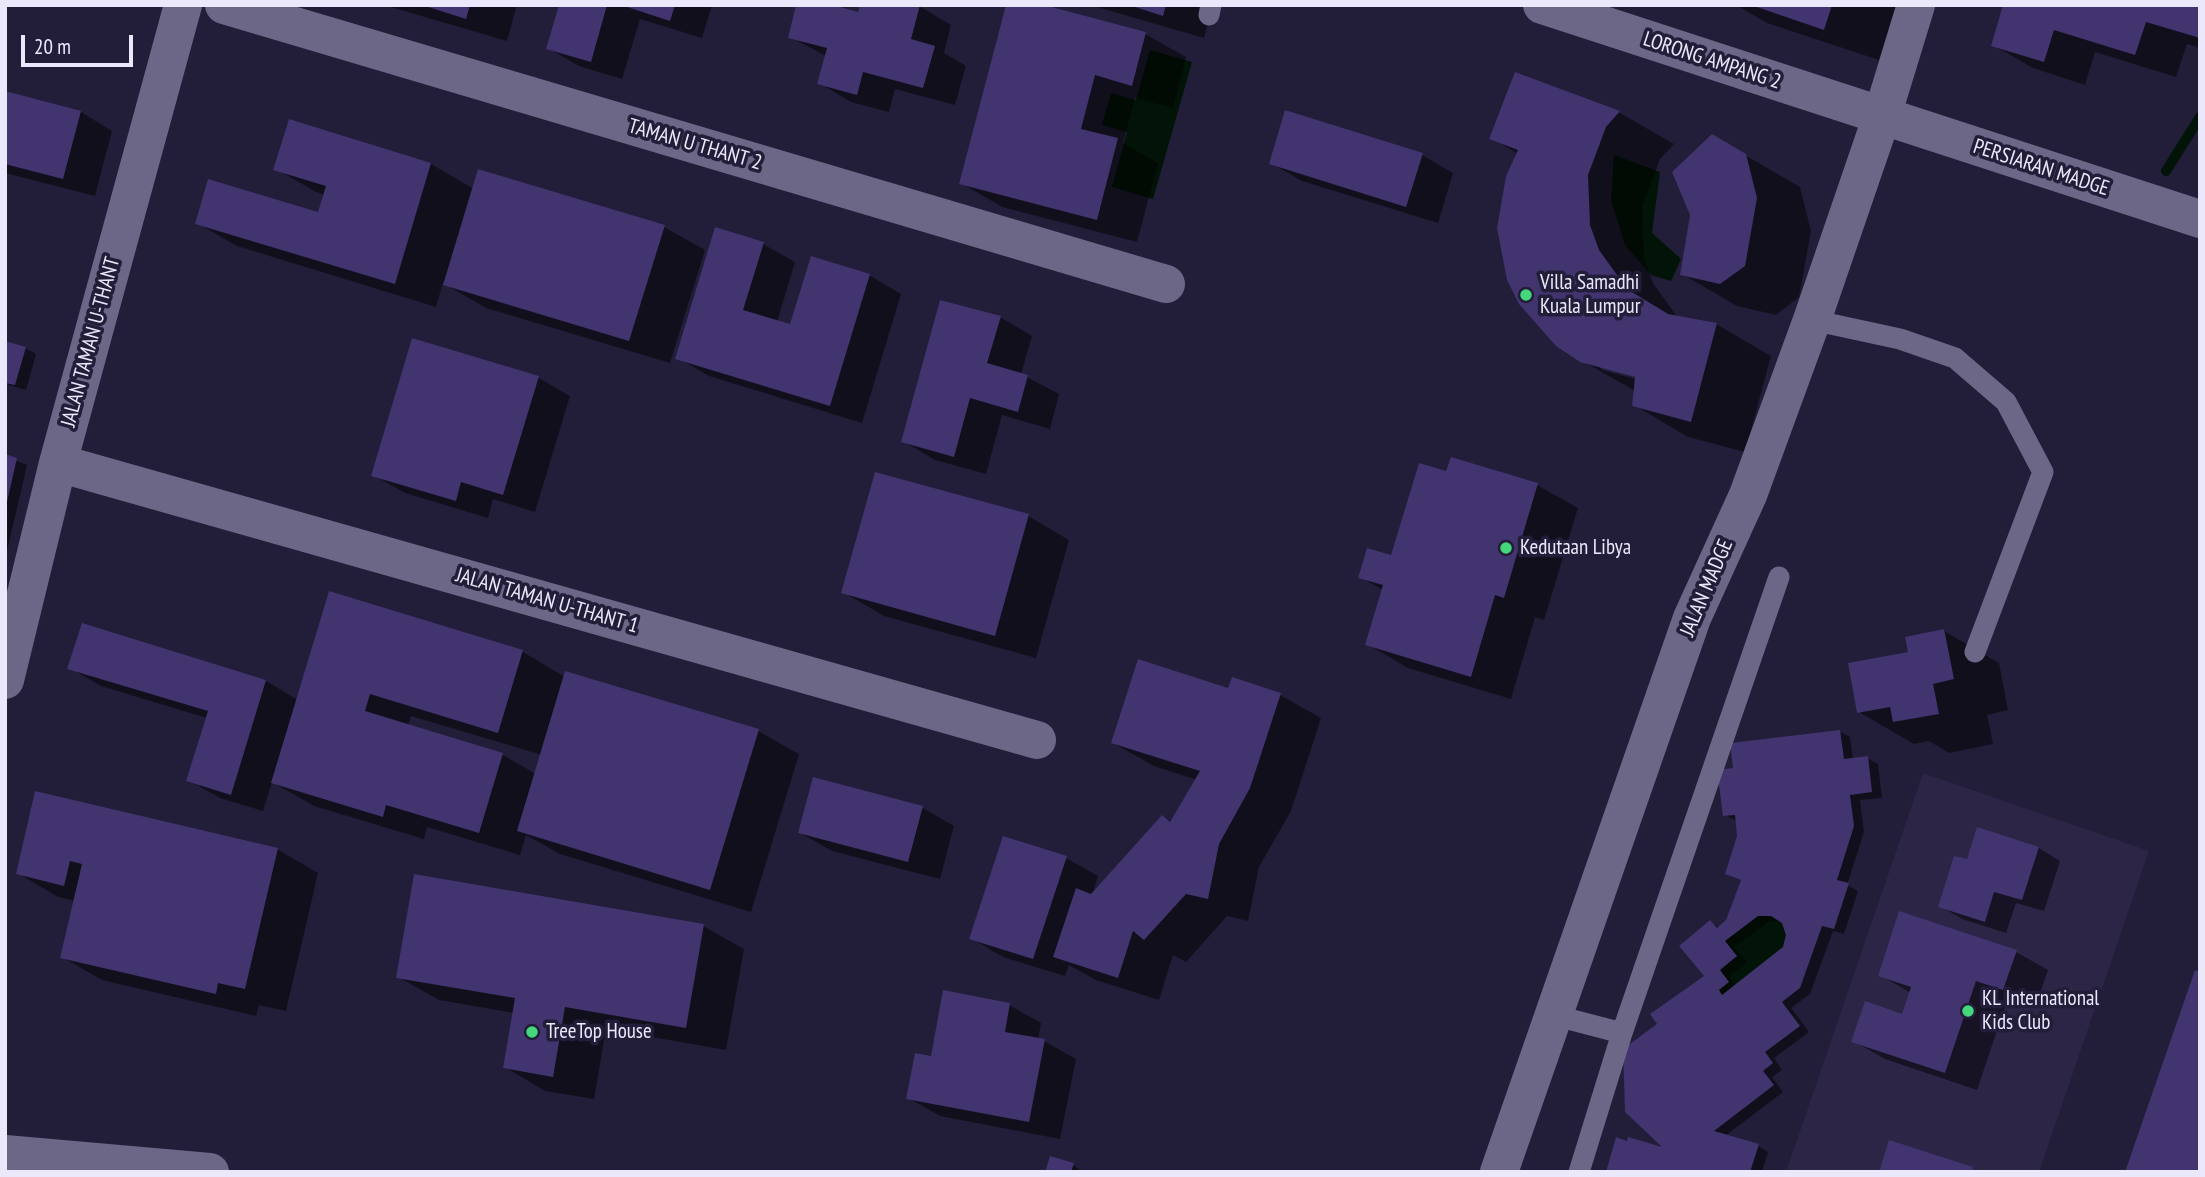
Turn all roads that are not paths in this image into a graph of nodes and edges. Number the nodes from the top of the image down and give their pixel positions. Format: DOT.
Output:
graph roads {
  1 [pos="183,5"];
  2 [pos="224,5"];
  3 [pos="1542,5"];
  4 [pos="1916,5"];
  5 [pos="1882,116"];
  6 [pos="2200,219"];
  7 [pos="1166,284"];
  8 [pos="1812,320"];
  9 [pos="58,463"];
  10 [pos="1779,577"];
  11 [pos="1975,652"];
  12 [pos="5,680"];
  13 [pos="1037,740"];
  14 [pos="1553,1015"];
  15 [pos="1622,1033"];
  16 [pos="5,1154"];
  17 [pos="210,1172"];
  18 [pos="1499,1172"];
  19 [pos="1578,1172"];
  1 -- 9 [label="street, JALAN TAMAN U-THANT"];
  2 -- 7 [label="street, TAMAN U THANT 2"];
  3 -- 5 [label="street, LORONG AMPANG 2"];
  4 -- 5 [label="street, JALAN MADGE"];
  5 -- 6 [label="street, PERSIARAN MADGE"];
  5 -- 8 [label="street, JALAN MADGE"];
  8 -- 11 [label="lane"];
  8 -- 14 [label="street, JALAN MADGE"];
  9 -- 12 [label="street, JALAN TAMAN U-THANT"];
  9 -- 13 [label="street, JALAN TAMAN U-THANT 1"];
  10 -- 15 [label="lane"];
  14 -- 15 [label="lane"];
  14 -- 18 [label="street, JALAN MADGE"];
  15 -- 19 [label="lane"];
  16 -- 17 [label="street"];
}
